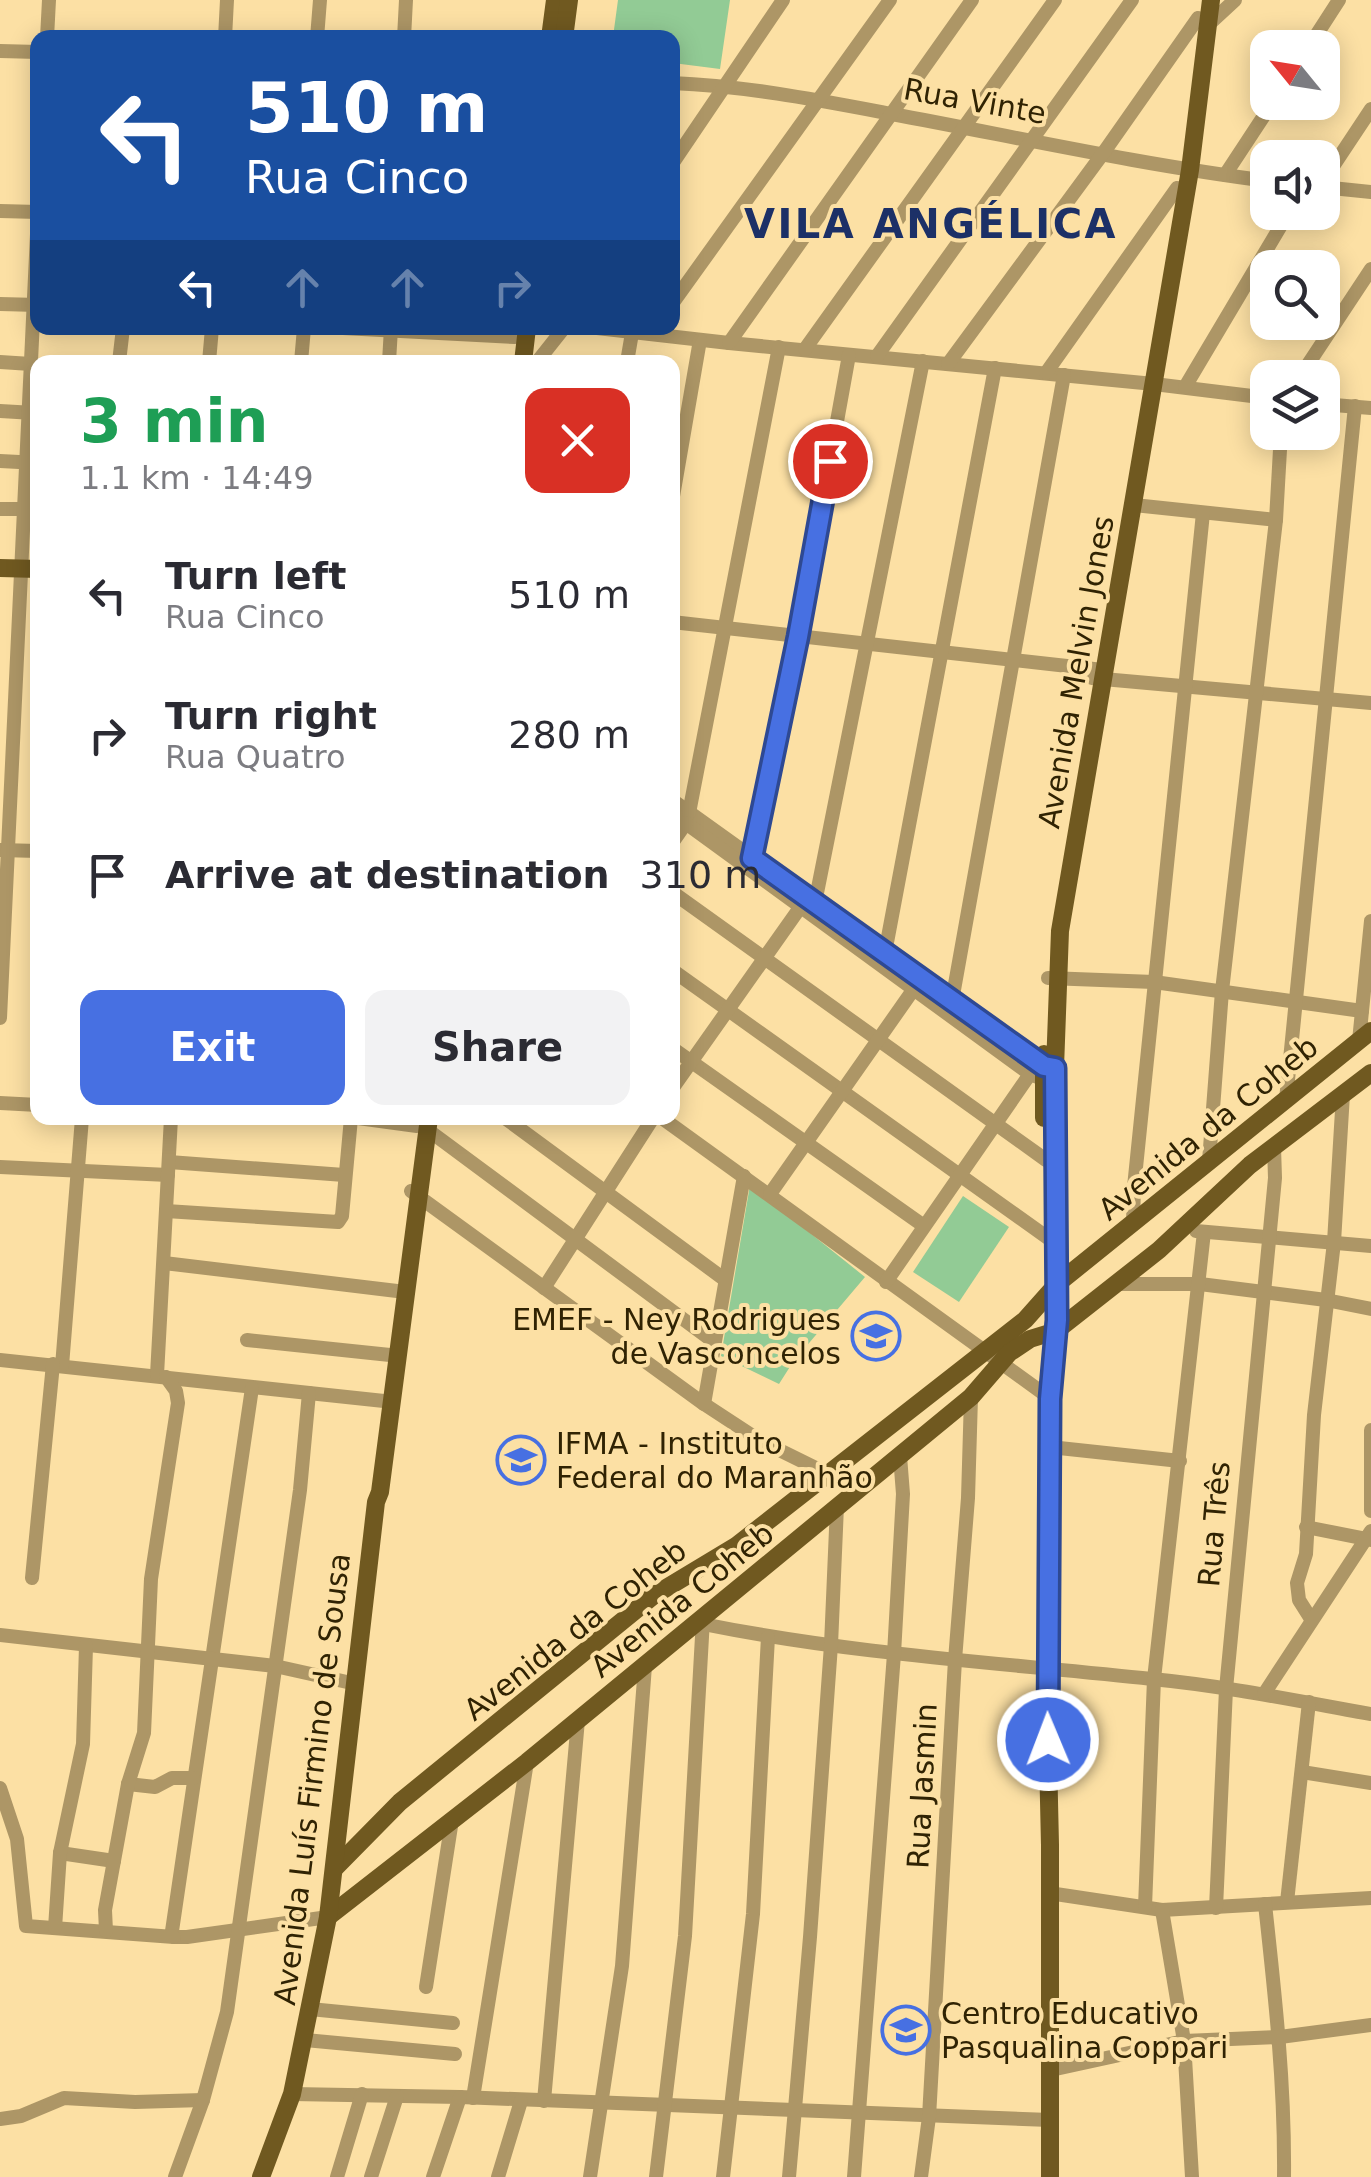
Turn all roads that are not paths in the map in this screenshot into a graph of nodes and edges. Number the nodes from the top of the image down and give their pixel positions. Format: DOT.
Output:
graph roads {
  1 [pos="49,0"];
  2 [pos="226,0"];
  3 [pos="320,0"];
  4 [pos="406,0"];
  5 [pos="555,0"];
  6 [pos="569,0"];
  7 [pos="783,0"];
  8 [pos="890,0"];
  9 [pos="972,0"];
  10 [pos="1055,0"];
  11 [pos="1132,0"];
  12 [pos="1211,0"];
  13 [pos="1235,0"];
  14 [pos="1339,0"];
  15 [pos="1202,14"];
  16 [pos="47,30"];
  17 [pos="225,30"];
  18 [pos="318,30"];
  19 [pos="404,30"];
  20 [pos="551,30"];
  21 [pos="565,30"];
  22 [pos="1320,30"];
  23 [pos="0,51"];
  24 [pos="30,52"];
  25 [pos="680,83"];
  26 [pos="726,85"];
  27 [pos="819,100"];
  28 [pos="1371,109"];
  29 [pos="891,114"];
  30 [pos="1261,120"];
  31 [pos="963,126"];
  32 [pos="1034,139"];
  33 [pos="680,152"];
  34 [pos="1104,152"];
  35 [pos="1340,157"];
  36 [pos="1185,170"];
  37 [pos="1225,176"];
  38 [pos="1250,179"];
  39 [pos="1177,188"];
  40 [pos="1340,188"];
  41 [pos="1371,192"];
  42 [pos="0,211"];
  43 [pos="30,213"];
  44 [pos="1277,230"];
  45 [pos="1371,269"];
  46 [pos="680,293"];
  47 [pos="0,304"];
  48 [pos="30,305"];
  49 [pos="558,335"];
  50 [pos="674,335"];
  51 [pos="700,340"];
  52 [pos="728,344"];
  53 [pos="779,347"];
  54 [pos="805,349"];
  55 [pos="543,355"];
  56 [pos="849,355"];
  57 [pos="878,356"];
  58 [pos="1311,360"];
  59 [pos="923,361"];
  60 [pos="0,362"];
  61 [pos="30,364"];
  62 [pos="948,364"];
  63 [pos="995,368"];
  64 [pos="1046,373"];
  65 [pos="1064,375"];
  66 [pos="1150,383"];
  67 [pos="1185,387"];
  68 [pos="1250,396"];
  69 [pos="1340,405"];
  70 [pos="1354,406"];
  71 [pos="1371,408"];
  72 [pos="0,411"];
  73 [pos="30,413"];
  74 [pos="1281,450"];
  75 [pos="680,456"];
  76 [pos="0,461"];
  77 [pos="30,462"];
  78 [pos="30,476"];
  79 [pos="1134,504"];
  80 [pos="0,509"];
  81 [pos="25,510"];
  82 [pos="1203,514"];
  83 [pos="1276,520"];
  84 [pos="0,568"];
  85 [pos="29,569"];
  86 [pos="680,623"];
  87 [pos="724,629"];
  88 [pos="798,637"];
  89 [pos="8,640"];
  90 [pos="869,645"];
  91 [pos="941,650"];
  92 [pos="1014,658"];
  93 [pos="1098,674"];
  94 [pos="1186,687"];
  95 [pos="7,691"];
  96 [pos="1255,693"];
  97 [pos="1326,701"];
  98 [pos="1371,703"];
  99 [pos="6,739"];
  100 [pos="5,790"];
  101 [pos="680,809"];
  102 [pos="680,816"];
  103 [pos="688,818"];
  104 [pos="680,830"];
  105 [pos="3,850"];
  106 [pos="30,852"];
  107 [pos="752,858"];
  108 [pos="680,897"];
  109 [pos="2,899"];
  110 [pos="808,902"];
  111 [pos="1371,920"];
  112 [pos="1,951"];
  113 [pos="885,953"];
  114 [pos="766,956"];
  115 [pos="680,976"];
  116 [pos="1053,978"];
  117 [pos="1154,982"];
  118 [pos="918,983"];
  119 [pos="1222,991"];
  120 [pos="1,1000"];
  121 [pos="1294,1000"];
  122 [pos="952,1001"];
  123 [pos="728,1010"];
  124 [pos="1362,1011"];
  125 [pos="0,1018"];
  126 [pos="1365,1036"];
  127 [pos="878,1040"];
  128 [pos="680,1054"];
  129 [pos="692,1062"];
  130 [pos="1371,1073"];
  131 [pos="1045,1074"];
  132 [pos="680,1078"];
  133 [pos="841,1092"];
  134 [pos="1343,1094"];
  135 [pos="1286,1100"];
  136 [pos="0,1103"];
  137 [pos="30,1105"];
  138 [pos="996,1123"];
  139 [pos="82,1125"];
  140 [pos="171,1125"];
  141 [pos="353,1125"];
  142 [pos="423,1125"];
  143 [pos="426,1125"];
  144 [pos="515,1125"];
  145 [pos="648,1125"];
  146 [pos="672,1125"];
  147 [pos="804,1144"];
  148 [pos="1274,1147"];
  149 [pos="1046,1160"];
  150 [pos="1210,1162"];
  151 [pos="0,1167"];
  152 [pos="168,1169"];
  153 [pos="79,1170"];
  154 [pos="344,1175"];
  155 [pos="744,1176"];
  156 [pos="959,1177"];
  157 [pos="606,1191"];
  158 [pos="416,1194"];
  159 [pos="770,1194"];
  160 [pos="166,1211"];
  161 [pos="1132,1224"];
  162 [pos="924,1226"];
  163 [pos="1180,1230"];
  164 [pos="1204,1232"];
  165 [pos="1048,1238"];
  166 [pos="1270,1238"];
  167 [pos="574,1241"];
  168 [pos="1334,1242"];
  169 [pos="1371,1246"];
  170 [pos="1159,1250"];
  171 [pos="164,1264"];
  172 [pos="724,1279"];
  173 [pos="886,1282"];
  174 [pos="1115,1284"];
  175 [pos="1200,1284"];
  176 [pos="544,1288"];
  177 [pos="1052,1289"];
  178 [pos="1263,1291"];
  179 [pos="1326,1300"];
  180 [pos="400,1301"];
  181 [pos="1371,1310"];
  182 [pos="1052,1332"];
  183 [pos="247,1340"];
  184 [pos="714,1342"];
  185 [pos="390,1355"];
  186 [pos="992,1357"];
  187 [pos="0,1360"];
  188 [pos="58,1365"];
  189 [pos="161,1376"];
  190 [pos="252,1388"];
  191 [pos="309,1393"];
  192 [pos="972,1397"];
  193 [pos="1050,1399"];
  194 [pos="384,1401"];
  195 [pos="704,1404"];
  196 [pos="1371,1430"];
  197 [pos="1050,1447"];
  198 [pos="900,1456"];
  199 [pos="1180,1460"];
  200 [pos="828,1474"];
  201 [pos="376,1502"];
  202 [pos="837,1506"];
  203 [pos="1371,1512"];
  204 [pos="1306,1527"];
  205 [pos="1370,1536"];
  206 [pos="32,1578"];
  207 [pos="1311,1619"];
  208 [pos="703,1621"];
  209 [pos="0,1635"];
  210 [pos="768,1637"];
  211 [pos="831,1645"];
  212 [pos="86,1646"];
  213 [pos="149,1654"];
  214 [pos="894,1654"];
  215 [pos="955,1660"];
  216 [pos="211,1661"];
  217 [pos="275,1666"];
  218 [pos="645,1666"];
  219 [pos="1046,1670"];
  220 [pos="1154,1679"];
  221 [pos="356,1684"];
  222 [pos="1226,1689"];
  223 [pos="1264,1694"];
  224 [pos="1309,1702"];
  225 [pos="1371,1714"];
  226 [pos="578,1720"];
  227 [pos="527,1762"];
  228 [pos="1302,1772"];
  229 [pos="193,1778"];
  230 [pos="1371,1783"];
  231 [pos="128,1784"];
  232 [pos="0,1788"];
  233 [pos="452,1820"];
  234 [pos="60,1853"];
  235 [pos="114,1861"];
  236 [pos="334,1869"];
  237 [pos="1049,1893"];
  238 [pos="1371,1898"];
  239 [pos="1287,1902"];
  240 [pos="1266,1904"];
  241 [pos="1145,1906"];
  242 [pos="1216,1908"];
  243 [pos="1162,1910"];
  244 [pos="328,1917"];
  245 [pos="241,1927"];
  246 [pos="54,1928"];
  247 [pos="106,1931"];
  248 [pos="174,1937"];
  249 [pos="426,1987"];
  250 [pos="310,2009"];
  251 [pos="454,2023"];
  252 [pos="1371,2025"];
  253 [pos="1280,2036"];
  254 [pos="305,2040"];
  255 [pos="1184,2040"];
  256 [pos="455,2054"];
  257 [pos="1051,2070"];
  258 [pos="292,2094"];
  259 [pos="362,2094"];
  260 [pos="397,2096"];
  261 [pos="466,2098"];
  262 [pos="202,2100"];
  263 [pos="522,2101"];
  264 [pos="544,2101"];
  265 [pos="598,2104"];
  266 [pos="664,2108"];
  267 [pos="732,2108"];
  268 [pos="796,2110"];
  269 [pos="861,2115"];
  270 [pos="929,2117"];
  271 [pos="0,2119"];
  272 [pos="1050,2120"];
  273 [pos="175,2177"];
  274 [pos="261,2177"];
  275 [pos="337,2177"];
  276 [pos="371,2177"];
  277 [pos="433,2177"];
  278 [pos="498,2177"];
  279 [pos="590,2177"];
  280 [pos="656,2177"];
  281 [pos="724,2177"];
  282 [pos="789,2177"];
  283 [pos="854,2177"];
  284 [pos="921,2177"];
  285 [pos="1050,2177"];
  286 [pos="1192,2177"];
  287 [pos="1284,2177"];
  1 -- 16 [label="street"];
  2 -- 17 [label="street"];
  3 -- 18 [label="street"];
  4 -- 19 [label="street"];
  5 -- 20 [label="main road"];
  6 -- 21 [label="main road"];
  7 -- 26 [label="street"];
  8 -- 27 [label="street"];
  9 -- 29 [label="street"];
  10 -- 31 [label="street"];
  11 -- 32 [label="street"];
  12 -- 15 [label="main road, Avenida Melvin Jones"];
  13 -- 15 [label="street"];
  14 -- 22 [label="street"];
  15 -- 34 [label="street"];
  15 -- 36 [label="main road, Avenida Melvin Jones"];
  23 -- 24 [label="street"];
  25 -- 26 [label="street, Rua Vinte"];
  26 -- 27 [label="street, Rua Vinte"];
  26 -- 33 [label="street"];
  27 -- 29 [label="street, Rua Vinte"];
  27 -- 46 [label="street"];
  28 -- 35 [label="street"];
  29 -- 31 [label="street, Rua Vinte"];
  29 -- 52 [label="street"];
  30 -- 37 [label="street"];
  31 -- 32 [label="street, Rua Vinte"];
  31 -- 54 [label="street"];
  32 -- 34 [label="street, Rua Vinte"];
  32 -- 57 [label="street"];
  34 -- 36 [label="street, Rua Vinte"];
  34 -- 62 [label="street"];
  36 -- 37 [label="street, Rua Vinte"];
  36 -- 39 [label="main road, Avenida Melvin Jones"];
  36 -- 66 [label="main road, Avenida Melvin Jones"];
  37 -- 38 [label="street, Rua Vinte"];
  39 -- 64 [label="street"];
  39 -- 66 [label="main road, Avenida Melvin Jones"];
  40 -- 41 [label="street"];
  42 -- 43 [label="street"];
  44 -- 67 [label="street"];
  45 -- 58 [label="street"];
  47 -- 48 [label="street"];
  49 -- 55 [label="street"];
  50 -- 51 [label="street"];
  51 -- 52 [label="street"];
  51 -- 75 [label="street"];
  52 -- 53 [label="street"];
  53 -- 54 [label="street"];
  53 -- 87 [label="street"];
  54 -- 56 [label="street"];
  56 -- 57 [label="street"];
  56 -- 88 [label="street"];
  57 -- 59 [label="street"];
  59 -- 62 [label="street"];
  59 -- 90 [label="street"];
  60 -- 61 [label="street"];
  62 -- 63 [label="street"];
  63 -- 64 [label="street"];
  63 -- 91 [label="street"];
  64 -- 65 [label="street"];
  65 -- 66 [label="street"];
  65 -- 92 [label="street"];
  66 -- 67 [label="street"];
  66 -- 79 [label="main road, Avenida Melvin Jones"];
  66 -- 93 [label="main road, Avenida Melvin Jones"];
  67 -- 68 [label="street"];
  69 -- 70 [label="street"];
  70 -- 71 [label="street"];
  70 -- 97 [label="street"];
  72 -- 73 [label="street"];
  74 -- 83 [label="street"];
  76 -- 77 [label="street"];
  78 -- 81 [label="street"];
  79 -- 82 [label="street"];
  79 -- 93 [label="main road, Avenida Melvin Jones"];
  80 -- 81 [label="street"];
  81 -- 85 [label="street"];
  82 -- 83 [label="street"];
  82 -- 94 [label="street"];
  83 -- 96 [label="street"];
  84 -- 85 [label="main road"];
  85 -- 89 [label="street"];
  86 -- 87 [label="street"];
  87 -- 88 [label="street"];
  87 -- 103 [label="street"];
  88 -- 90 [label="street"];
  88 -- 107 [label="street"];
  89 -- 95 [label="street"];
  90 -- 91 [label="street"];
  90 -- 110 [label="street"];
  91 -- 92 [label="street"];
  91 -- 113 [label="street"];
  92 -- 93 [label="street"];
  92 -- 122 [label="street"];
  93 -- 94 [label="street"];
  93 -- 116 [label="main road, Avenida Melvin Jones"];
  94 -- 96 [label="street"];
  94 -- 117 [label="street"];
  95 -- 99 [label="street"];
  96 -- 97 [label="street"];
  96 -- 119 [label="street"];
  97 -- 98 [label="street"];
  97 -- 121 [label="street"];
  99 -- 100 [label="street"];
  100 -- 105 [label="street"];
  101 -- 103 [label="street"];
  102 -- 103 [label="street"];
  103 -- 104 [label="street"];
  103 -- 107 [label="street"];
  103 -- 110 [label="street"];
  105 -- 106 [label="street"];
  105 -- 109 [label="street"];
  107 -- 110 [label="street"];
  108 -- 114 [label="street"];
  109 -- 112 [label="street"];
  110 -- 113 [label="street"];
  110 -- 114 [label="street"];
  110 -- 118 [label="street"];
  111 -- 124 [label="street"];
  112 -- 120 [label="street"];
  113 -- 118 [label="street"];
  114 -- 123 [label="street"];
  114 -- 127 [label="street"];
  115 -- 123 [label="street"];
  116 -- 117 [label="street"];
  116 -- 131 [label="main road, Avenida Melvin Jones"];
  117 -- 119 [label="street"];
  117 -- 161 [label="street"];
  118 -- 122 [label="street"];
  118 -- 127 [label="street"];
  118 -- 131 [label="street"];
  119 -- 121 [label="street"];
  119 -- 150 [label="street"];
  120 -- 125 [label="street"];
  121 -- 124 [label="street"];
  121 -- 135 [label="street"];
  122 -- 131 [label="street"];
  123 -- 129 [label="street"];
  123 -- 133 [label="street"];
  124 -- 126 [label="street"];
  126 -- 135 [label="main road, Avenida da Coheb"];
  127 -- 133 [label="street"];
  127 -- 138 [label="street"];
  128 -- 129 [label="street"];
  129 -- 132 [label="street"];
  129 -- 147 [label="street"];
  130 -- 134 [label="main road, Avenida da Coheb"];
  131 -- 138 [label="street"];
  131 -- 149 [label="main road, Avenida Melvin Jones"];
  131 -- 177 [label="main road, Avenida Melvin Jones"];
  133 -- 147 [label="street"];
  133 -- 156 [label="street"];
  134 -- 148 [label="main road, Avenida da Coheb"];
  134 -- 168 [label="street"];
  135 -- 150 [label="main road, Avenida da Coheb"];
  136 -- 137 [label="street"];
  138 -- 149 [label="street"];
  138 -- 156 [label="street"];
  139 -- 153 [label="street"];
  140 -- 152 [label="street"];
  141 -- 154 [label="street"];
  142 -- 158 [label="main road, Avenida Luís Firmino de Sousa"];
  143 -- 167 [label="street"];
  144 -- 157 [label="street"];
  145 -- 157 [label="street"];
  146 -- 155 [label="street"];
  147 -- 159 [label="street"];
  147 -- 162 [label="street"];
  148 -- 163 [label="main road, Avenida da Coheb"];
  148 -- 166 [label="street, Rua Três"];
  149 -- 165 [label="main road, Avenida Melvin Jones"];
  150 -- 161 [label="main road, Avenida da Coheb"];
  151 -- 153 [label="street"];
  152 -- 153 [label="street"];
  152 -- 154 [label="street"];
  152 -- 160 [label="street"];
  153 -- 188 [label="street"];
  154 -- 160 [label="street"];
  155 -- 159 [label="street"];
  155 -- 172 [label="street"];
  156 -- 162 [label="street"];
  156 -- 165 [label="street"];
  157 -- 167 [label="street"];
  157 -- 172 [label="street"];
  158 -- 176 [label="street"];
  158 -- 180 [label="main road, Avenida Luís Firmino de Sousa"];
  159 -- 173 [label="street"];
  160 -- 171 [label="street"];
  161 -- 177 [label="main road, Avenida da Coheb"];
  162 -- 173 [label="street"];
  163 -- 164 [label="street"];
  163 -- 170 [label="main road, Avenida da Coheb"];
  164 -- 166 [label="street"];
  164 -- 175 [label="street"];
  165 -- 177 [label="main road, Avenida Melvin Jones"];
  166 -- 168 [label="street"];
  166 -- 178 [label="street, Rua Três"];
  167 -- 176 [label="street"];
  167 -- 184 [label="street"];
  168 -- 169 [label="street"];
  168 -- 179 [label="street"];
  170 -- 174 [label="main road, Avenida Coheb"];
  171 -- 180 [label="street"];
  171 -- 189 [label="street"];
  172 -- 184 [label="street"];
  173 -- 186 [label="street"];
  174 -- 175 [label="street"];
  174 -- 182 [label="main road, Avenida Coheb"];
  175 -- 178 [label="street"];
  175 -- 199 [label="street"];
  176 -- 195 [label="street"];
  177 -- 182 [label="main road, Avenida Melvin Jones"];
  177 -- 186 [label="main road, Avenida da Coheb"];
  178 -- 179 [label="street"];
  178 -- 222 [label="street, Rua Três"];
  179 -- 181 [label="street"];
  179 -- 204 [label="street"];
  180 -- 185 [label="main road, Avenida Luís Firmino de Sousa"];
  180 -- 201 [label="main road, Avenida Luís Firmino de Sousa"];
  182 -- 186 [label="main road, Avenida Coheb"];
  182 -- 193 [label="main road, Avenida Melvin Jones"];
  183 -- 185 [label="street"];
  184 -- 195 [label="street"];
  185 -- 194 [label="main road, Avenida Luís Firmino de Sousa"];
  186 -- 192 [label="main road, Avenida Coheb"];
  186 -- 193 [label="street"];
  186 -- 200 [label="main road, Avenida da Coheb"];
  187 -- 188 [label="street"];
  188 -- 189 [label="street"];
  188 -- 206 [label="street"];
  189 -- 190 [label="street"];
  189 -- 213 [label="street"];
  190 -- 191 [label="street"];
  190 -- 216 [label="street"];
  191 -- 194 [label="street"];
  191 -- 217 [label="street"];
  192 -- 198 [label="main road, Avenida Coheb"];
  192 -- 215 [label="street, Rua Jasmin"];
  193 -- 197 [label="main road, Avenida Melvin Jones"];
  194 -- 201 [label="main road, Avenida Luís Firmino de Sousa"];
  195 -- 200 [label="street"];
  196 -- 203 [label="street"];
  197 -- 199 [label="street"];
  197 -- 219 [label="main road, Avenida Melvin Jones"];
  198 -- 202 [label="main road, Avenida Coheb"];
  198 -- 214 [label="street"];
  199 -- 220 [label="street"];
  200 -- 236 [label="main road, Avenida da Coheb"];
  201 -- 221 [label="main road, Avenida Luís Firmino de Sousa"];
  202 -- 208 [label="main road, Avenida Coheb"];
  202 -- 211 [label="street"];
  204 -- 205 [label="street"];
  204 -- 207 [label="street"];
  205 -- 207 [label="street"];
  207 -- 223 [label="street"];
  208 -- 210 [label="street"];
  208 -- 218 [label="main road, Avenida Coheb"];
  208 -- 266 [label="street"];
  209 -- 212 [label="street"];
  210 -- 211 [label="street"];
  210 -- 267 [label="street"];
  211 -- 214 [label="street"];
  211 -- 268 [label="street"];
  212 -- 213 [label="street"];
  212 -- 234 [label="street"];
  213 -- 216 [label="street"];
  213 -- 231 [label="street"];
  214 -- 215 [label="street"];
  214 -- 269 [label="street"];
  215 -- 219 [label="street"];
  215 -- 270 [label="street, Rua Jasmin"];
  216 -- 217 [label="street"];
  216 -- 229 [label="street"];
  217 -- 221 [label="street"];
  217 -- 245 [label="street"];
  218 -- 226 [label="main road, Avenida Coheb"];
  218 -- 265 [label="street"];
  219 -- 220 [label="street"];
  219 -- 237 [label="main road, Avenida Melvin Jones"];
  220 -- 222 [label="street"];
  220 -- 241 [label="street"];
  221 -- 236 [label="main road, Avenida Luís Firmino de Sousa"];
  222 -- 223 [label="street"];
  222 -- 242 [label="street, Rua Três"];
  223 -- 224 [label="street"];
  224 -- 225 [label="street"];
  224 -- 228 [label="street"];
  226 -- 227 [label="main road, Avenida Coheb"];
  226 -- 264 [label="street"];
  227 -- 233 [label="main road, Avenida Coheb"];
  227 -- 261 [label="street"];
  228 -- 230 [label="street"];
  228 -- 239 [label="street"];
  229 -- 231 [label="street"];
  229 -- 248 [label="street"];
  231 -- 235 [label="street"];
  232 -- 246 [label="street"];
  233 -- 244 [label="main road, Avenida Coheb"];
  233 -- 249 [label="street"];
  234 -- 235 [label="street"];
  234 -- 246 [label="street"];
  235 -- 247 [label="street"];
  236 -- 244 [label="main road, Avenida Luís Firmino de Sousa"];
  237 -- 241 [label="street"];
  237 -- 257 [label="main road, Avenida Melvin Jones"];
  238 -- 239 [label="street"];
  239 -- 240 [label="street"];
  240 -- 242 [label="street"];
  240 -- 253 [label="street"];
  241 -- 243 [label="street"];
  242 -- 243 [label="street"];
  243 -- 255 [label="street"];
  244 -- 245 [label="street"];
  244 -- 250 [label="main road, Avenida Luís Firmino de Sousa"];
  245 -- 248 [label="street"];
  245 -- 262 [label="street"];
  246 -- 247 [label="street"];
  247 -- 248 [label="street"];
  250 -- 251 [label="street"];
  250 -- 254 [label="main road, Avenida Luís Firmino de Sousa"];
  252 -- 253 [label="street"];
  253 -- 255 [label="street"];
  253 -- 287 [label="street"];
  254 -- 256 [label="street"];
  254 -- 258 [label="main road, Avenida Luís Firmino de Sousa"];
  255 -- 257 [label="street"];
  255 -- 286 [label="street"];
  257 -- 272 [label="main road, Avenida Melvin Jones"];
  258 -- 259 [label="street"];
  258 -- 274 [label="main road, Avenida Luís Firmino de Sousa"];
  259 -- 260 [label="street"];
  259 -- 275 [label="street"];
  260 -- 261 [label="street"];
  260 -- 276 [label="street"];
  261 -- 263 [label="street"];
  261 -- 277 [label="street"];
  262 -- 271 [label="street"];
  262 -- 273 [label="street"];
  263 -- 264 [label="street"];
  263 -- 278 [label="street"];
  264 -- 265 [label="street"];
  265 -- 266 [label="street"];
  265 -- 279 [label="street"];
  266 -- 267 [label="street"];
  266 -- 280 [label="street"];
  267 -- 268 [label="street"];
  267 -- 281 [label="street"];
  268 -- 269 [label="street"];
  268 -- 282 [label="street"];
  269 -- 270 [label="street"];
  269 -- 283 [label="street"];
  270 -- 272 [label="street"];
  270 -- 284 [label="street, Rua Jasmin"];
  272 -- 285 [label="main road, Avenida Melvin Jones"];
}
